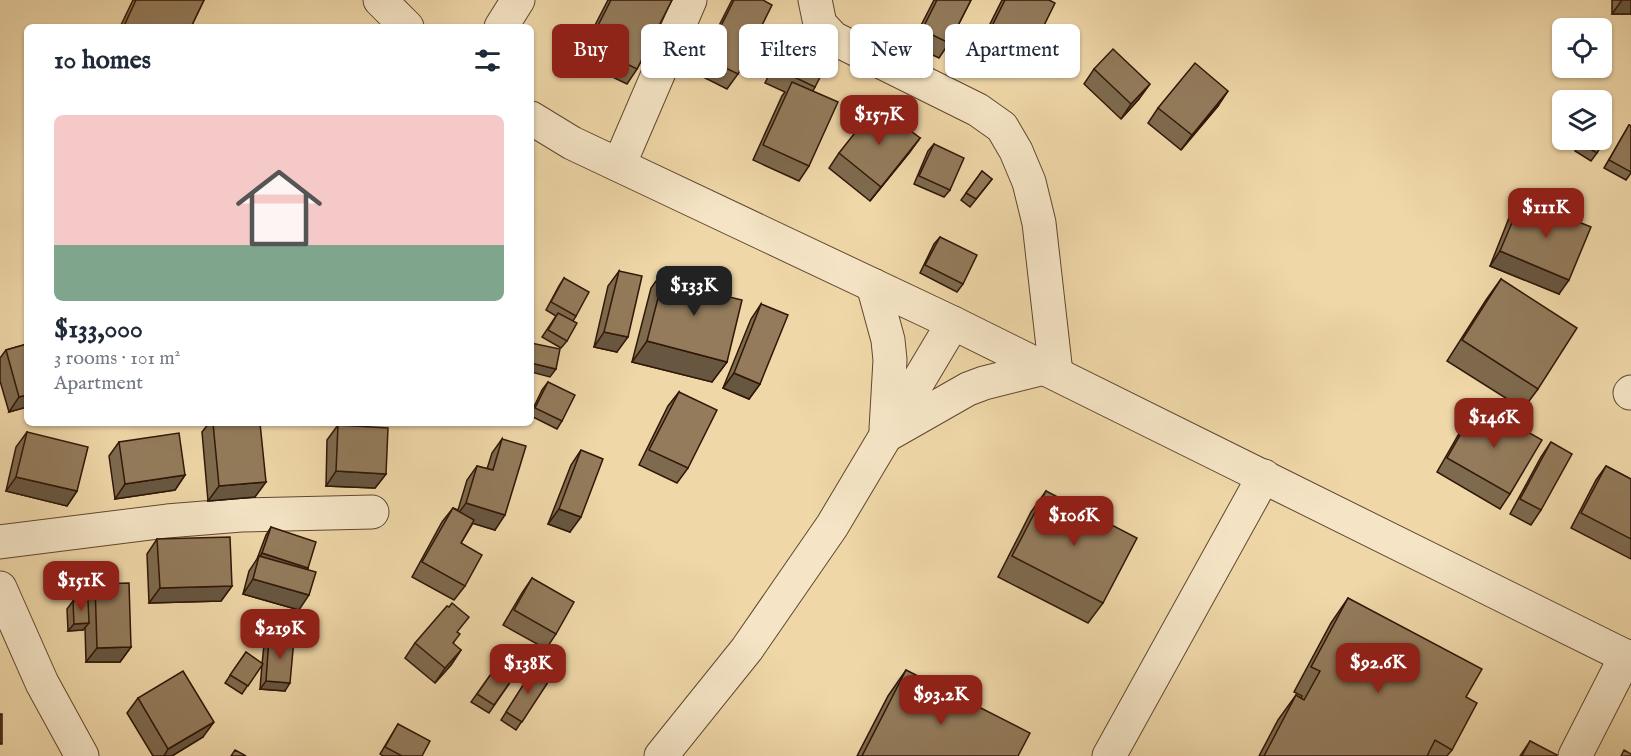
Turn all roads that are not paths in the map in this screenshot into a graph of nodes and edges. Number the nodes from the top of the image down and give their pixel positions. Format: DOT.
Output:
graph roads {
  1 [pos="380,0"];
  2 [pos="518,0"];
  3 [pos="690,0"];
  4 [pos="815,0"];
  5 [pos="404,24"];
  6 [pos="503,24"];
  7 [pos="534,120"];
  8 [pos="619,165"];
  9 [pos="873,285"];
  10 [pos="953,323"];
  11 [pos="1055,373"];
  12 [pos="885,437"];
  13 [pos="1264,476"];
  14 [pos="372,512"];
  15 [pos="0,542"];
  16 [pos="0,588"];
  17 [pos="1629,657"];
  18 [pos="82,756"];
  19 [pos="661,756"];
  20 [pos="1108,756"];
  21 [pos="1575,756"];
  1 -- 5 [label="street"];
  2 -- 6 [label="street"];
  3 -- 8 [label="street"];
  4 -- 11 [label="street"];
  7 -- 8 [label="street"];
  8 -- 9 [label="street"];
  9 -- 10 [label="street"];
  9 -- 12 [label="street"];
  10 -- 11 [label="street"];
  10 -- 12 [label="street"];
  11 -- 12 [label="street"];
  11 -- 13 [label="street"];
  12 -- 19 [label="street"];
  13 -- 17 [label="street"];
  13 -- 20 [label="street"];
  14 -- 15 [label="street"];
  16 -- 18 [label="street"];
  17 -- 21 [label="street"];
}
